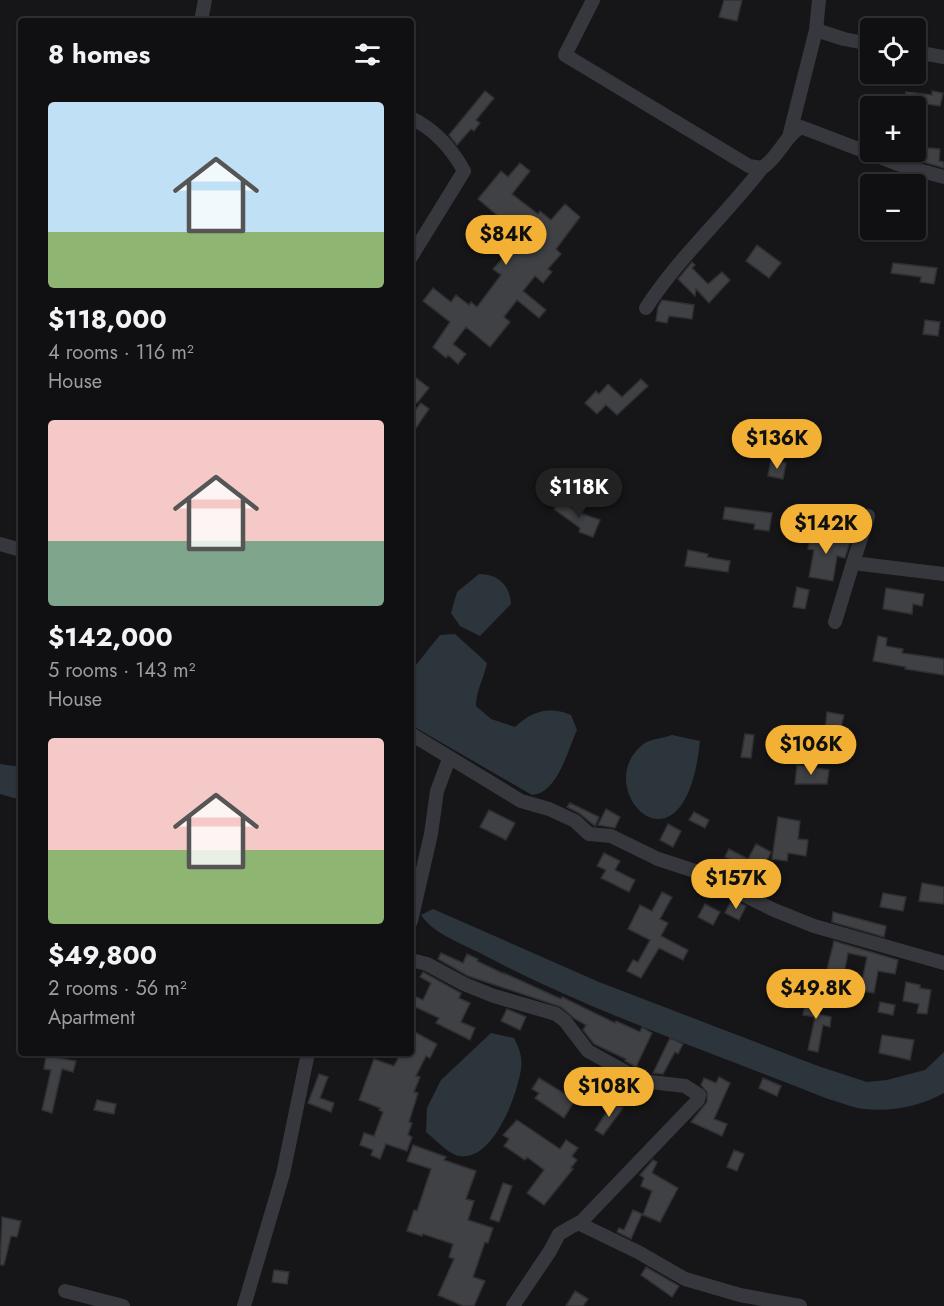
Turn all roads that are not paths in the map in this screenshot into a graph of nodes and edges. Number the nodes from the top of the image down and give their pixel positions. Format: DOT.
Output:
graph roads {
  1 [pos="205,0"];
  2 [pos="592,0"];
  3 [pos="819,0"];
  4 [pos="202,18"];
  5 [pos="816,30"];
  6 [pos="860,42"];
  7 [pos="926,54"];
  8 [pos="944,57"];
  9 [pos="414,120"];
  10 [pos="790,133"];
  11 [pos="762,168"];
  12 [pos="944,177"];
  13 [pos="414,252"];
  14 [pos="646,308"];
  15 [pos="868,516"];
  16 [pos="0,543"];
  17 [pos="18,549"];
  18 [pos="854,563"];
  19 [pos="944,574"];
  20 [pos="835,622"];
  21 [pos="414,736"];
  22 [pos="449,759"];
  23 [pos="414,908"];
  24 [pos="414,961"];
  25 [pos="944,963"];
  26 [pos="307,1056"];
  27 [pos="580,1223"];
  28 [pos="64,1291"];
  29 [pos="123,1306"];
  30 [pos="244,1306"];
  31 [pos="513,1306"];
  32 [pos="800,1306"];
  1 -- 4 [label="street"];
  2 -- 11 [label="street"];
  3 -- 5 [label="street"];
  5 -- 6 [label="street"];
  5 -- 10 [label="street"];
  7 -- 8 [label="street"];
  9 -- 13 [label="street"];
  10 -- 11 [label="street"];
  10 -- 12 [label="street"];
  11 -- 14 [label="street"];
  15 -- 18 [label="street"];
  16 -- 17 [label="street"];
  18 -- 19 [label="street"];
  18 -- 20 [label="street"];
  21 -- 22 [label="street"];
  22 -- 23 [label="street"];
  22 -- 25 [label="street"];
  24 -- 27 [label="street"];
  26 -- 30 [label="street"];
  27 -- 31 [label="street"];
  27 -- 32 [label="street"];
  28 -- 29 [label="street"];
}
